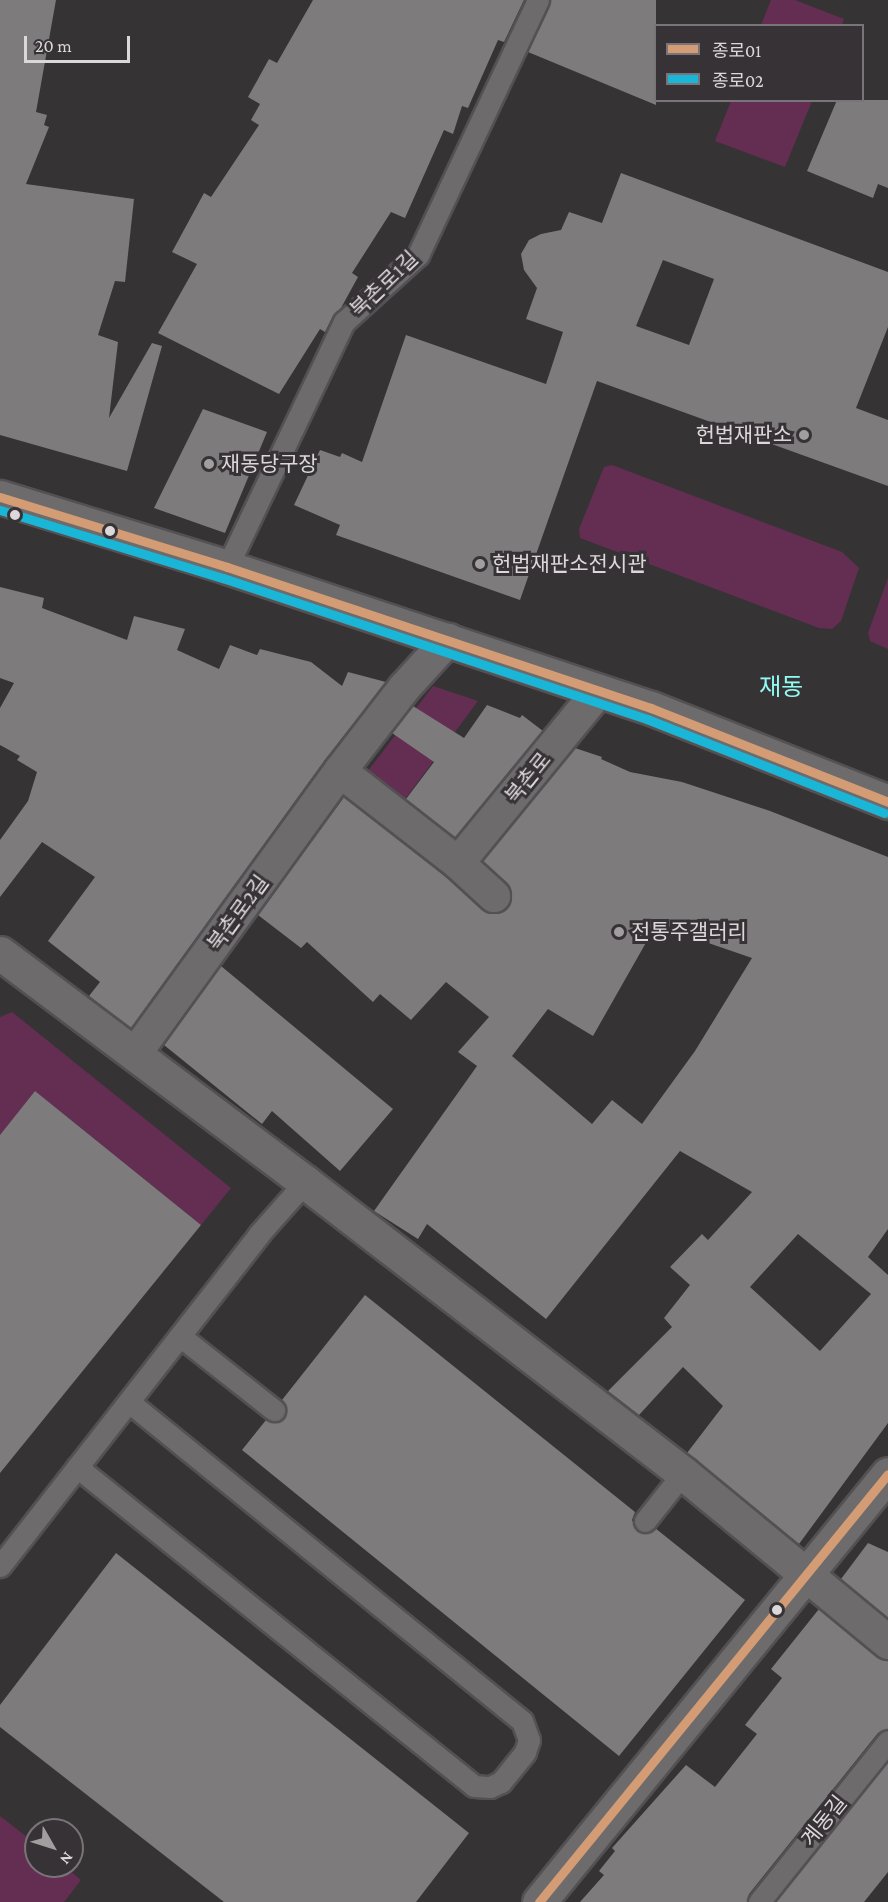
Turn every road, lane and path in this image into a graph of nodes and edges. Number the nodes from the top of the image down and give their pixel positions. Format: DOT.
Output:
graph roads {
  1 [pos="538,0"];
  2 [pos="0,497"];
  3 [pos="227,567"];
  4 [pos="448,640"];
  5 [pos="597,692"];
  6 [pos="340,771"];
  7 [pos="888,802"];
  8 [pos="458,863"];
  9 [pos="494,896"];
  10 [pos="3,961"];
  11 [pos="135,1054"];
  12 [pos="305,1182"];
  13 [pos="180,1336"];
  14 [pos="129,1402"];
  15 [pos="274,1410"];
  16 [pos="77,1467"];
  17 [pos="683,1473"];
  18 [pos="888,1474"];
  19 [pos="645,1521"];
  20 [pos="0,1566"];
  21 [pos="807,1575"];
  22 [pos="888,1642"];
  23 [pos="888,1741"];
  24 [pos="539,1902"];
  25 [pos="759,1902"];
  1 -- 3 [label="lane, 북촌로1길"];
  2 -- 3 [label="street"];
  3 -- 4 [label="street"];
  4 -- 5 [label="street"];
  4 -- 6 [label="street, 북촌로2길"];
  5 -- 7 [label="street"];
  5 -- 8 [label="street, 북촌로"];
  6 -- 8 [label="street"];
  6 -- 11 [label="street, 북촌로2길"];
  8 -- 9 [label="street"];
  10 -- 11 [label="street"];
  11 -- 12 [label="street"];
  12 -- 13 [label="lane"];
  12 -- 17 [label="street"];
  13 -- 14 [label="lane"];
  13 -- 15 [label="lane"];
  14 -- 16 [label="lane"];
  14 -- 16 [label="lane"];
  16 -- 20 [label="lane"];
  17 -- 19 [label="lane"];
  17 -- 21 [label="street"];
  18 -- 21 [label="street"];
  21 -- 22 [label="street"];
  21 -- 24 [label="street"];
  23 -- 25 [label="lane, 계동길"];
}
